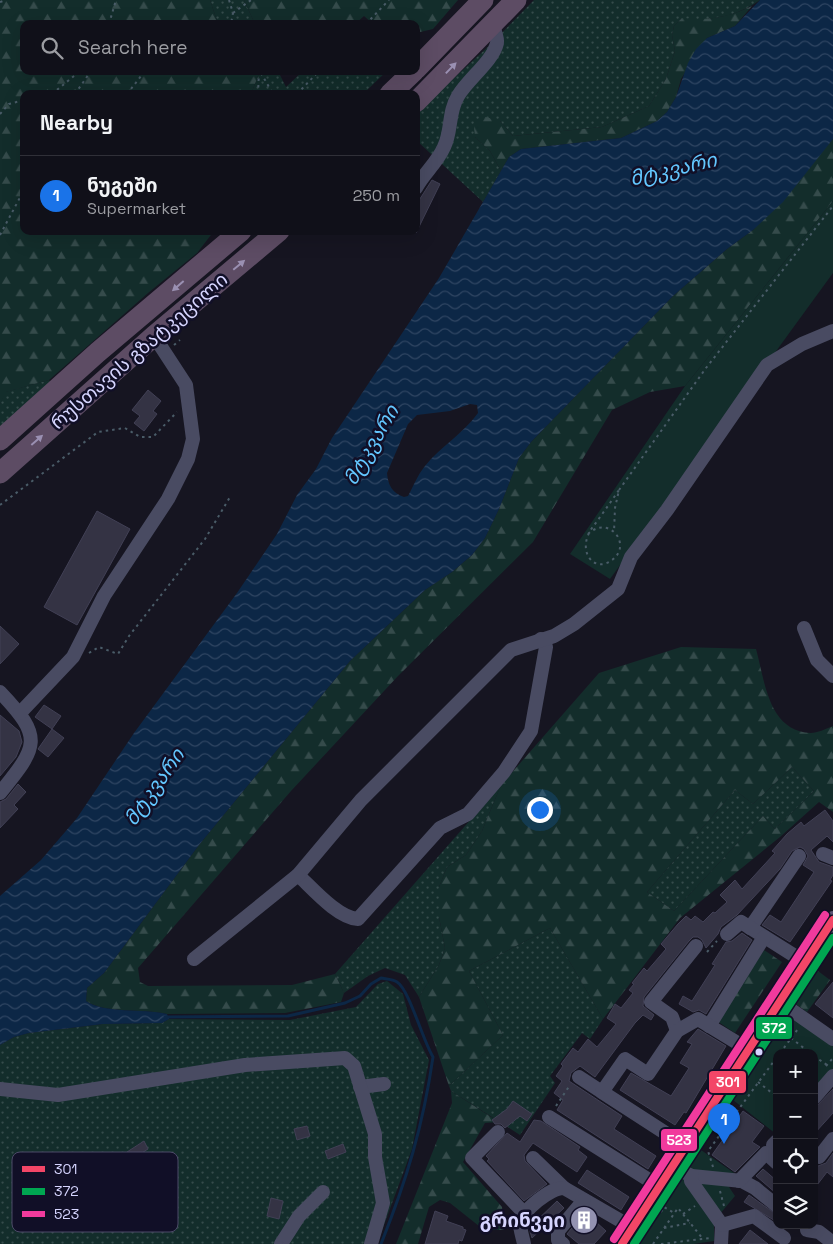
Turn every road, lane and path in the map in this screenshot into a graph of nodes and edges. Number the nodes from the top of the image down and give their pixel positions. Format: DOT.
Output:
graph roads {
  1 [pos="6,0"];
  2 [pos="116,0"];
  3 [pos="229,0"];
  4 [pos="251,0"];
  5 [pos="389,0"];
  6 [pos="483,0"];
  7 [pos="516,0"];
  8 [pos="0,2"];
  9 [pos="233,13"];
  10 [pos="110,20"];
  11 [pos="232,20"];
  12 [pos="370,20"];
  13 [pos="493,25"];
  14 [pos="420,65"];
  15 [pos="76,75"];
  16 [pos="88,75"];
  17 [pos="142,75"];
  18 [pos="260,75"];
  19 [pos="262,75"];
  20 [pos="315,75"];
  21 [pos="410,75"];
  22 [pos="59,90"];
  23 [pos="78,90"];
  24 [pos="130,90"];
  25 [pos="258,90"];
  26 [pos="271,90"];
  27 [pos="301,90"];
  28 [pos="394,90"];
  29 [pos="420,98"];
  30 [pos="20,101"];
  31 [pos="0,114"];
  32 [pos="420,181"];
  33 [pos="20,198"];
  34 [pos="833,206"];
  35 [pos="0,235"];
  36 [pos="236,235"];
  37 [pos="273,235"];
  38 [pos="833,331"];
  39 [pos="154,336"];
  40 [pos="188,401"];
  41 [pos="0,440"];
  42 [pos="0,472"];
  43 [pos="619,490"];
  44 [pos="230,497"];
  45 [pos="0,505"];
  46 [pos="614,532"];
  47 [pos="588,534"];
  48 [pos="804,628"];
  49 [pos="541,639"];
  50 [pos="73,657"];
  51 [pos="833,676"];
  52 [pos="0,692"];
  53 [pos="20,713"];
  54 [pos="0,793"];
  55 [pos="799,856"];
  56 [pos="298,875"];
  57 [pos="833,920"];
  58 [pos="750,928"];
  59 [pos="727,934"];
  60 [pos="764,937"];
  61 [pos="696,946"];
  62 [pos="194,959"];
  63 [pos="806,963"];
  64 [pos="780,1002"];
  65 [pos="804,1020"];
  66 [pos="709,1026"];
  67 [pos="677,1030"];
  68 [pos="790,1038"];
  69 [pos="833,1040"];
  70 [pos="783,1049"];
  71 [pos="805,1049"];
  72 [pos="749,1050"];
  73 [pos="818,1059"];
  74 [pos="773,1062"];
  75 [pos="833,1070"];
  76 [pos="833,1076"];
  77 [pos="579,1078"];
  78 [pos="758,1082"];
  79 [pos="384,1084"];
  80 [pos="360,1087"];
  81 [pos="0,1089"];
  82 [pos="602,1092"];
  83 [pos="773,1094"];
  84 [pos="817,1094"];
  85 [pos="549,1117"];
  86 [pos="498,1132"];
  87 [pos="833,1139"];
  88 [pos="687,1146"];
  89 [pos="708,1151"];
  90 [pos="819,1157"];
  91 [pos="533,1158"];
  92 [pos="773,1159"];
  93 [pos="673,1167"];
  94 [pos="692,1176"];
  95 [pos="738,1181"];
  96 [pos="660,1187"];
  97 [pos="564,1188"];
  98 [pos="323,1192"];
  99 [pos="584,1200"];
  100 [pos="773,1203"];
  101 [pos="661,1212"];
  102 [pos="674,1213"];
  103 [pos="525,1214"];
  104 [pos="690,1223"];
  105 [pos="633,1228"];
  106 [pos="664,1228"];
  107 [pos="805,1231"];
  108 [pos="722,1235"];
  109 [pos="784,1238"];
  110 [pos="703,1239"];
  111 [pos="833,1243"];
  112 [pos="281,1244"];
  113 [pos="371,1244"];
  114 [pos="524,1244"];
  115 [pos="563,1244"];
  116 [pos="622,1244"];
  117 [pos="653,1244"];
  118 [pos="661,1244"];
  1 -- 8 [label="path"];
  2 -- 10 [label="path"];
  3 -- 9 [label="path"];
  4 -- 9 [label="path"];
  5 -- 12 [label="path"];
  6 -- 14 [label="highway"];
  7 -- 13 [label="highway"];
  9 -- 11 [label="path"];
  29 -- 13 [label="highway, one-way"];
  13 -- 32 [label="street"];
  15 -- 22 [label="path"];
  16 -- 23 [label="path"];
  17 -- 24 [label="path"];
  18 -- 25 [label="path"];
  19 -- 26 [label="path"];
  20 -- 27 [label="path"];
  21 -- 28 [label="highway"];
  30 -- 31 [label="path"];
  33 -- 35 [label="path"];
  34 -- 43 [label="path"];
  36 -- 41 [label="highway, რუსთავის გზატკეცილი, one-way"];
  39 -- 37 [label="highway, რუსთავის გზატკეცილი, one-way"];
  38 -- 49 [label="street"];
  39 -- 40 [label="street"];
  42 -- 39 [label="highway, რუსთავის გზატკეცილი, one-way"];
  40 -- 45 [label="path"];
  40 -- 50 [label="street"];
  43 -- 46 [label="path"];
  43 -- 47 [label="path"];
  44 -- 50 [label="path"];
  46 -- 47 [label="path"];
  46 -- 47 [label="path"];
  48 -- 51 [label="street"];
  49 -- 56 [label="street"];
  49 -- 56 [label="street"];
  50 -- 53 [label="street"];
  52 -- 53 [label="street"];
  53 -- 54 [label="street"];
  55 -- 58 [label="street"];
  56 -- 62 [label="street"];
  57 -- 63 [label="main road"];
  58 -- 59 [label="street"];
  58 -- 60 [label="street"];
  59 -- 61 [label="path"];
  60 -- 63 [label="street"];
  60 -- 66 [label="street"];
  61 -- 67 [label="street"];
  63 -- 64 [label="main road"];
  64 -- 65 [label="street"];
  64 -- 72 [label="main road"];
  65 -- 68 [label="path"];
  65 -- 69 [label="street"];
  66 -- 67 [label="street"];
  66 -- 72 [label="street"];
  67 -- 82 [label="street"];
  68 -- 70 [label="path"];
  68 -- 71 [label="path"];
  72 -- 88 [label="main road"];
  73 -- 75 [label="path"];
  74 -- 78 [label="path"];
  76 -- 84 [label="street"];
  77 -- 82 [label="street"];
  77 -- 85 [label="path"];
  78 -- 83 [label="path"];
  78 -- 89 [label="path"];
  79 -- 80 [label="street"];
  80 -- 81 [label="street"];
  80 -- 113 [label="street"];
  82 -- 88 [label="street"];
  85 -- 96 [label="street"];
  86 -- 103 [label="street"];
  87 -- 90 [label="street"];
  88 -- 93 [label="main road"];
  91 -- 97 [label="street"];
  92 -- 95 [label="street"];
  93 -- 94 [label="street"];
  93 -- 96 [label="main road"];
  94 -- 95 [label="street"];
  94 -- 108 [label="street"];
  95 -- 100 [label="street"];
  96 -- 105 [label="main road"];
  97 -- 99 [label="street"];
  97 -- 103 [label="street"];
  98 -- 112 [label="street"];
  99 -- 105 [label="street"];
  99 -- 115 [label="street"];
  101 -- 102 [label="path"];
  102 -- 104 [label="path"];
  102 -- 106 [label="path"];
  103 -- 114 [label="street"];
  104 -- 106 [label="path"];
  104 -- 110 [label="path"];
  105 -- 116 [label="main road"];
  106 -- 117 [label="path"];
  107 -- 111 [label="street"];
  108 -- 109 [label="street"];
  108 -- 110 [label="path"];
  110 -- 118 [label="path"];
}
